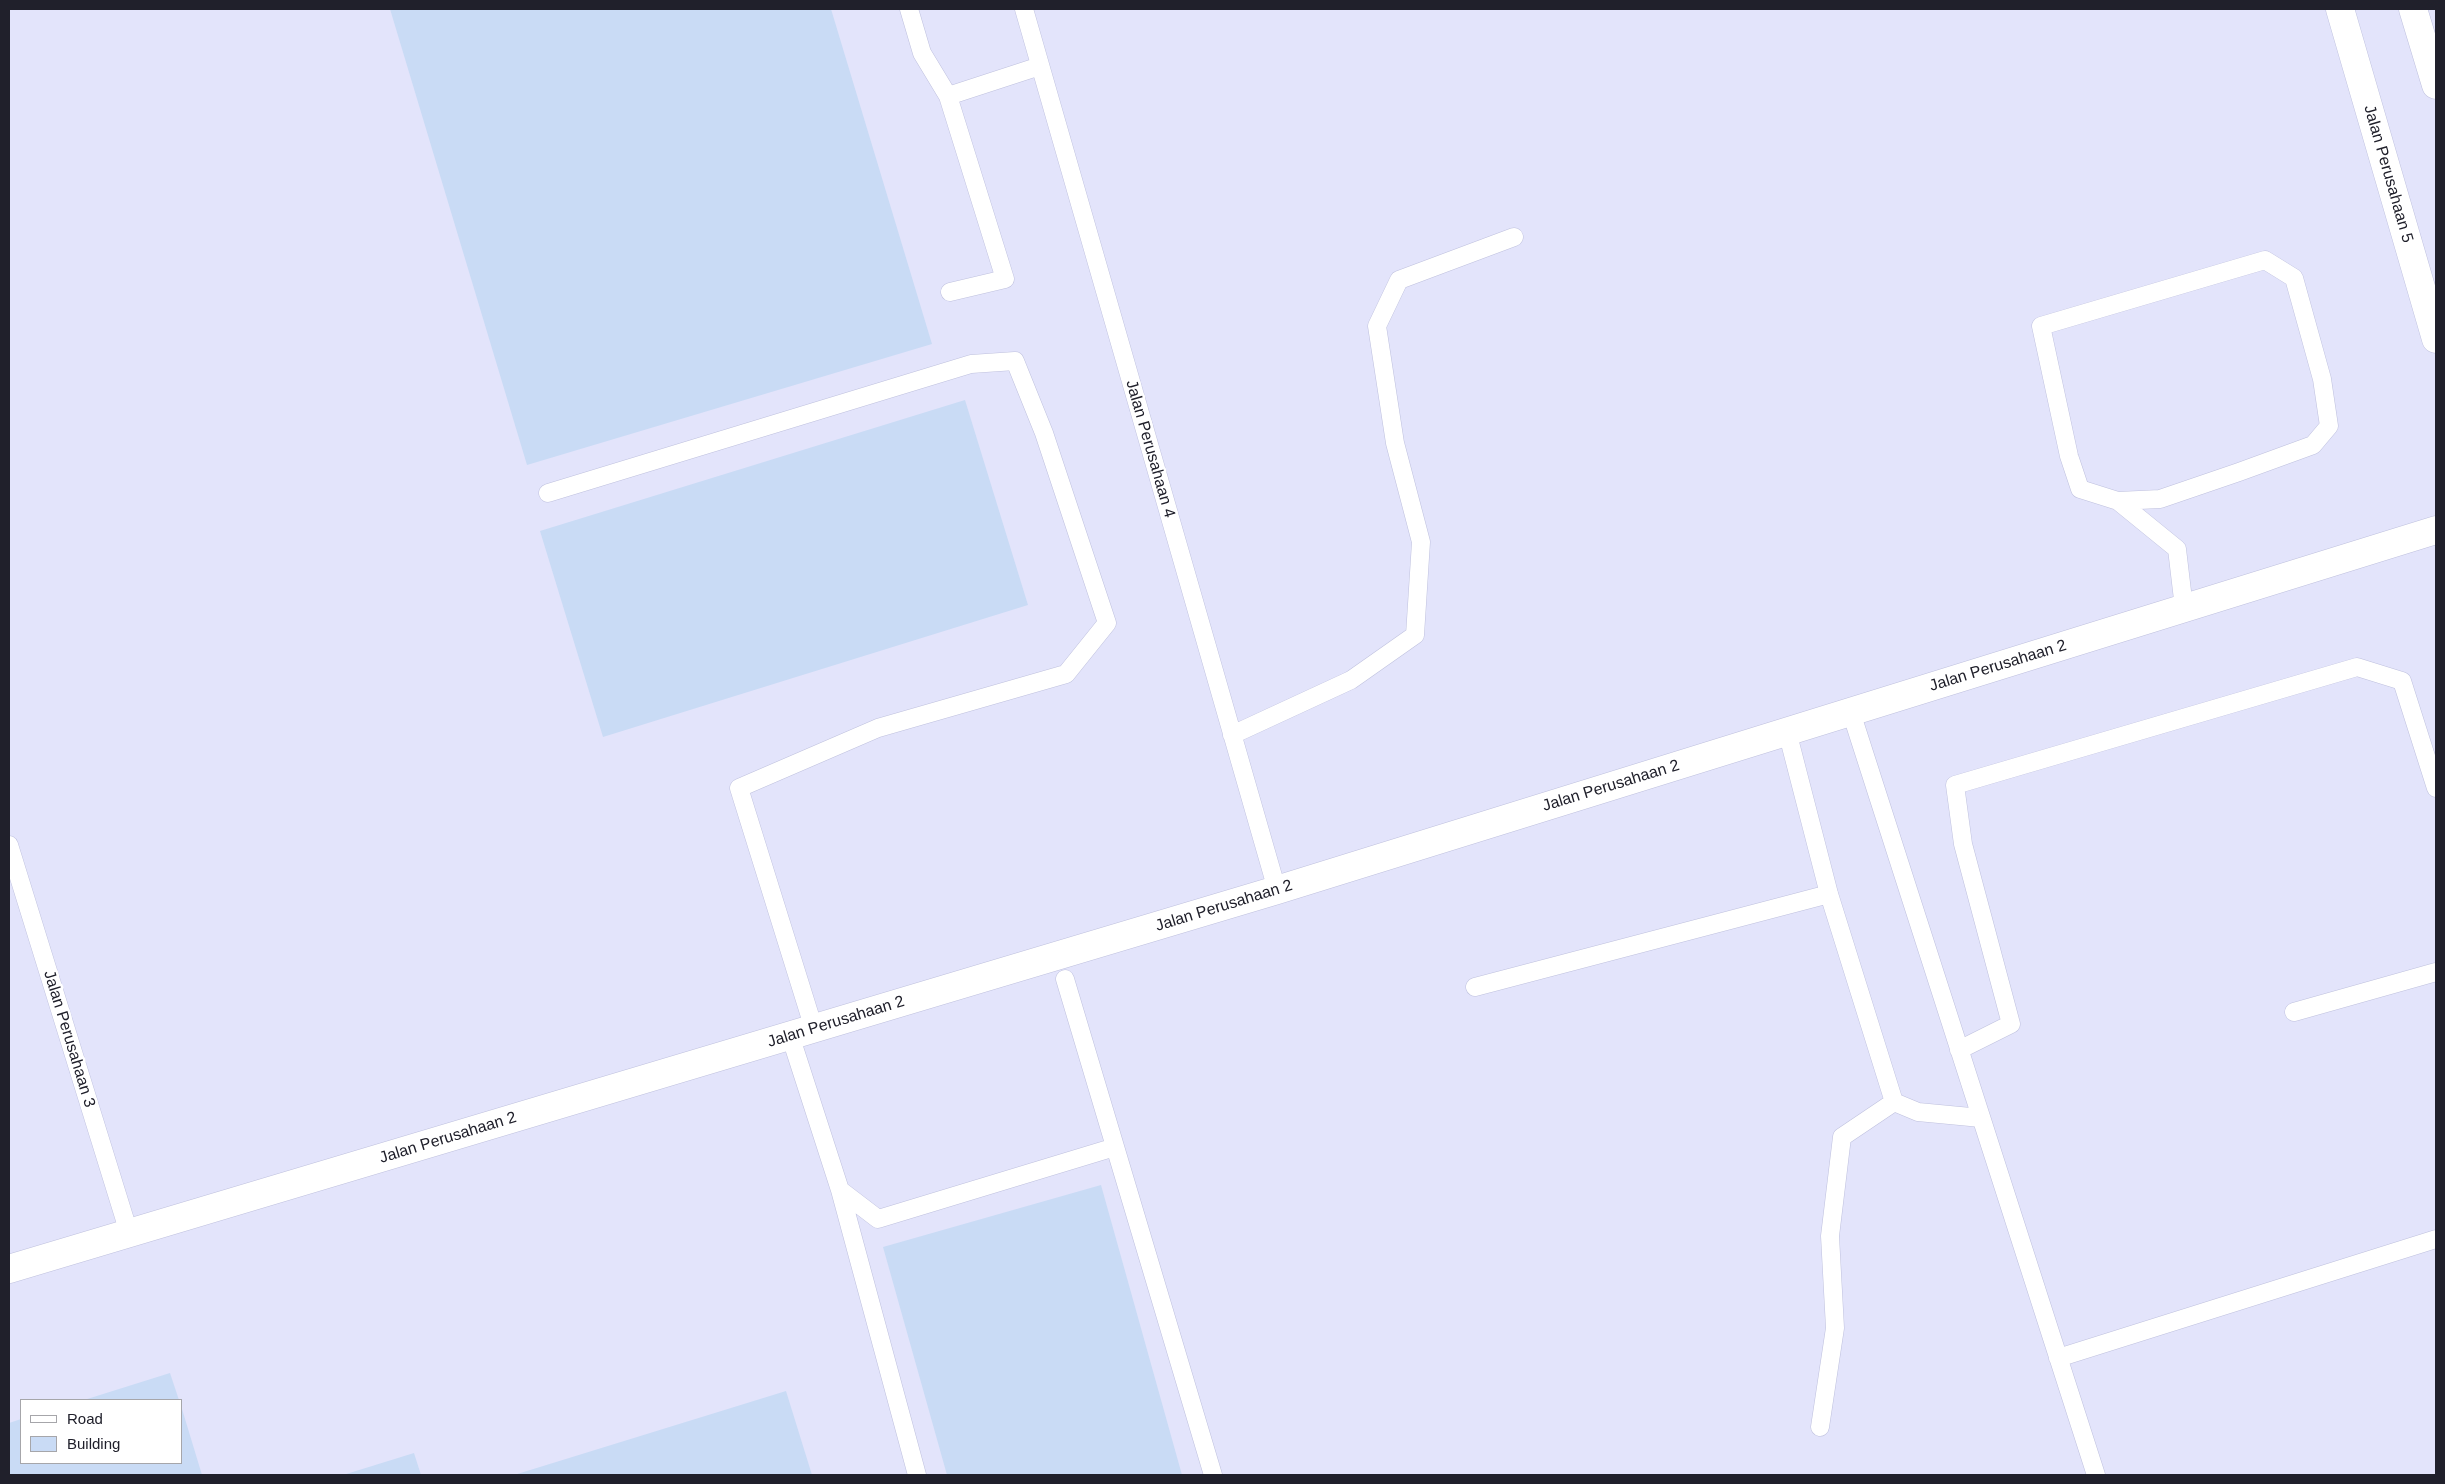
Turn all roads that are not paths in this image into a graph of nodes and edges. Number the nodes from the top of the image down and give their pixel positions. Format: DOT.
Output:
graph roads {
  1 [pos="909,9"];
  2 [pos="1024,9"];
  3 [pos="2340,9"];
  4 [pos="2413,9"];
  5 [pos="1040,66"];
  6 [pos="2436,85"];
  7 [pos="948,96"];
  8 [pos="1514,237"];
  9 [pos="950,292"];
  10 [pos="2436,339"];
  11 [pos="548,493"];
  12 [pos="2118,501"];
  13 [pos="2436,530"];
  14 [pos="2184,608"];
  15 [pos="1851,712"];
  16 [pos="1787,731"];
  17 [pos="1232,734"];
  18 [pos="2436,788"];
  19 [pos="9,845"];
  20 [pos="1276,890"];
  21 [pos="1829,894"];
  22 [pos="2436,972"];
  23 [pos="1065,979"];
  24 [pos="1475,986"];
  25 [pos="2294,1012"];
  26 [pos="802,1032"];
  27 [pos="1959,1050"];
  28 [pos="1894,1102"];
  29 [pos="1981,1118"];
  30 [pos="1115,1147"];
  31 [pos="840,1190"];
  32 [pos="129,1233"];
  33 [pos="2436,1239"];
  34 [pos="9,1269"];
  35 [pos="2058,1358"];
  36 [pos="1820,1427"];
  37 [pos="917,1475"];
  38 [pos="1212,1475"];
  39 [pos="2096,1475"];
  1 -- 7 [label="lane"];
  2 -- 5 [label="lane, Jalan Perusahaan 4"];
  3 -- 10 [label="street, Jalan Perusahaan 5"];
  4 -- 6 [label="street"];
  5 -- 7 [label="lane"];
  5 -- 17 [label="lane, Jalan Perusahaan 4"];
  7 -- 9 [label="lane"];
  8 -- 17 [label="lane"];
  11 -- 26 [label="lane"];
  12 -- 12 [label="lane"];
  12 -- 14 [label="lane"];
  13 -- 14 [label="street, Jalan Perusahaan 2"];
  14 -- 15 [label="street, Jalan Perusahaan 2"];
  15 -- 16 [label="street, Jalan Perusahaan 2"];
  15 -- 27 [label="lane"];
  16 -- 20 [label="street, Jalan Perusahaan 2"];
  16 -- 21 [label="lane"];
  17 -- 20 [label="lane, Jalan Perusahaan 4"];
  18 -- 27 [label="lane"];
  19 -- 32 [label="lane, Jalan Perusahaan 3"];
  20 -- 26 [label="street, Jalan Perusahaan 2"];
  21 -- 24 [label="lane"];
  21 -- 28 [label="lane"];
  22 -- 25 [label="lane"];
  23 -- 30 [label="lane"];
  26 -- 31 [label="lane"];
  26 -- 32 [label="street, Jalan Perusahaan 2"];
  27 -- 29 [label="lane"];
  28 -- 29 [label="lane"];
  28 -- 36 [label="lane"];
  29 -- 35 [label="lane"];
  30 -- 31 [label="lane"];
  30 -- 38 [label="lane"];
  31 -- 37 [label="lane"];
  32 -- 34 [label="street, Jalan Perusahaan 2"];
  33 -- 35 [label="lane"];
  35 -- 39 [label="lane"];
}
